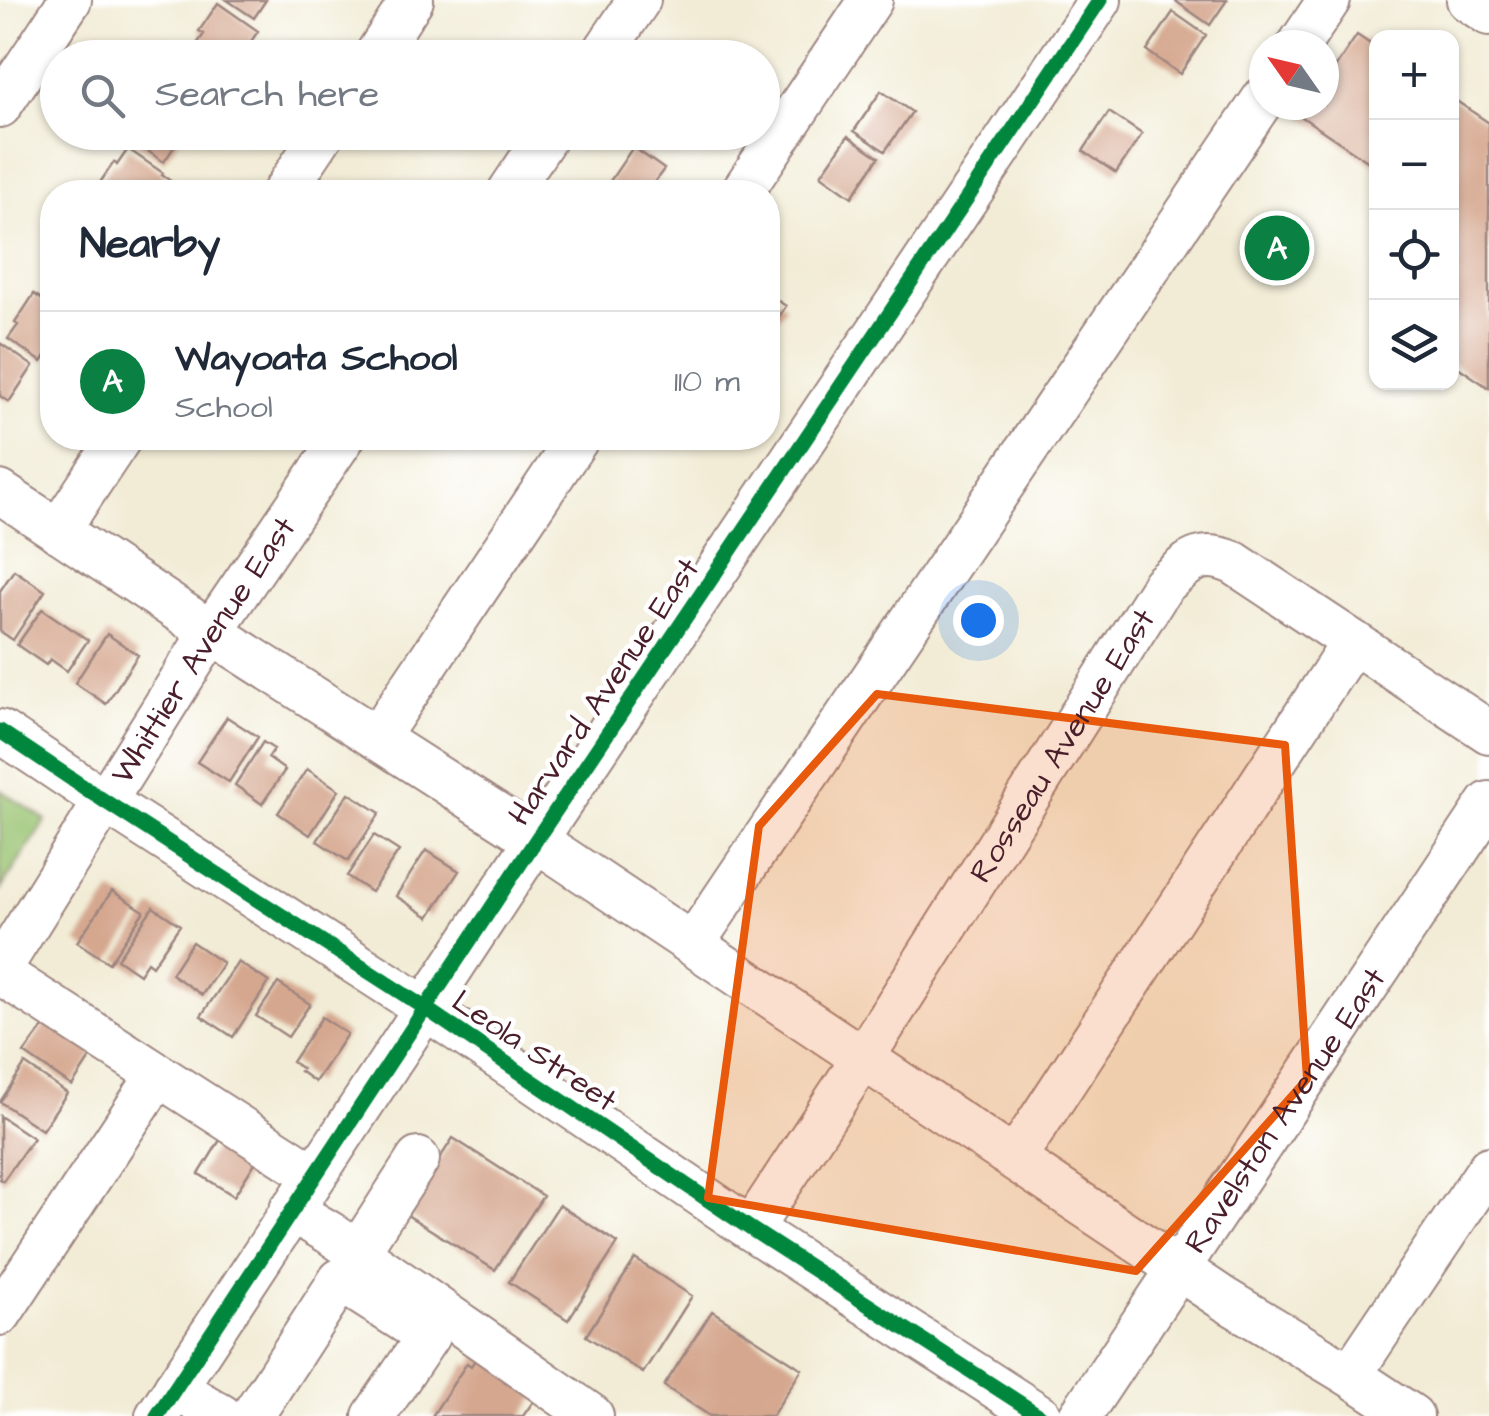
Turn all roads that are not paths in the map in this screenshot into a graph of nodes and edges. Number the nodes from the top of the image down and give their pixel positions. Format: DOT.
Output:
graph roads {
  1 [pos="70,0"];
  2 [pos="412,0"];
  3 [pos="639,0"];
  4 [pos="871,0"];
  5 [pos="1100,0"];
  6 [pos="1330,0"];
  7 [pos="1468,0"];
  8 [pos="1489,14"];
  9 [pos="1309,30"];
  10 [pos="44,40"];
  11 [pos="386,40"];
  12 [pos="612,40"];
  13 [pos="40,45"];
  14 [pos="0,106"];
  15 [pos="1249,120"];
  16 [pos="780,135"];
  17 [pos="312,150"];
  18 [pos="537,150"];
  19 [pos="770,150"];
  20 [pos="292,180"];
  21 [pos="516,180"];
  22 [pos="750,180"];
  23 [pos="112,450"];
  24 [pos="334,450"];
  25 [pos="570,450"];
  26 [pos="0,492"];
  27 [pos="58,530"];
  28 [pos="211,632"];
  29 [pos="1353,642"];
  30 [pos="0,731"];
  31 [pos="1489,732"];
  32 [pos="377,738"];
  33 [pos="106,802"];
  34 [pos="1489,803"];
  35 [pos="536,840"];
  36 [pos="693,944"];
  37 [pos="0,971"];
  38 [pos="425,1008"];
  39 [pos="863,1058"];
  40 [pos="158,1075"];
  41 [pos="1014,1158"];
  42 [pos="418,1159"];
  43 [pos="1489,1168"];
  44 [pos="314,1175"];
  45 [pos="291,1210"];
  46 [pos="751,1229"];
  47 [pos="358,1252"];
  48 [pos="1180,1268"];
  49 [pos="0,1314"];
  50 [pos="1350,1375"];
  51 [pos="166,1402"];
  52 [pos="222,1416"];
  53 [pos="252,1416"];
  54 [pos="374,1416"];
  55 [pos="592,1416"];
  56 [pos="1040,1416"];
  57 [pos="1080,1416"];
  58 [pos="1412,1416"];
  1 -- 10 [label="street"];
  2 -- 11 [label="street"];
  3 -- 12 [label="street"];
  4 -- 16 [label="street"];
  5 -- 35 [label="street, Harvard Avenue East"];
  6 -- 9 [label="street"];
  7 -- 8 [label="street"];
  13 -- 14 [label="street"];
  15 -- 36 [label="street"];
  17 -- 20 [label="street"];
  18 -- 21 [label="street"];
  19 -- 22 [label="street"];
  23 -- 27 [label="street"];
  24 -- 28 [label="street, Whittier Avenue East"];
  25 -- 32 [label="street"];
  26 -- 27 [label="street"];
  27 -- 28 [label="street"];
  28 -- 32 [label="street"];
  28 -- 33 [label="street, Whittier Avenue East"];
  29 -- 31 [label="street, Rosseau Avenue East"];
  29 -- 39 [label="street, Rosseau Avenue East"];
  29 -- 41 [label="street"];
  30 -- 33 [label="street, Leola Street"];
  32 -- 35 [label="street"];
  33 -- 37 [label="street, Whittier Avenue East"];
  33 -- 38 [label="street, Leola Street"];
  34 -- 48 [label="street, Ravelston Avenue East"];
  35 -- 36 [label="street"];
  35 -- 38 [label="street, Harvard Avenue East"];
  36 -- 39 [label="street"];
  37 -- 40 [label="street"];
  38 -- 44 [label="street, Harvard Avenue East"];
  38 -- 46 [label="street, Leola Street"];
  39 -- 41 [label="street"];
  39 -- 46 [label="street, Rosseau Avenue East"];
  40 -- 44 [label="street"];
  40 -- 49 [label="street"];
  41 -- 48 [label="street"];
  42 -- 47 [label="street"];
  43 -- 50 [label="street"];
  44 -- 45 [label="street, Harvard Avenue East"];
  45 -- 47 [label="street"];
  45 -- 51 [label="street, Harvard Avenue East"];
  46 -- 56 [label="street, Leola Street"];
  47 -- 55 [label="street"];
  48 -- 50 [label="street"];
  48 -- 57 [label="street, Ravelston Avenue East"];
  50 -- 58 [label="street"];
  51 -- 52 [label="street"];
  53 -- 54 [label="street"];
}
